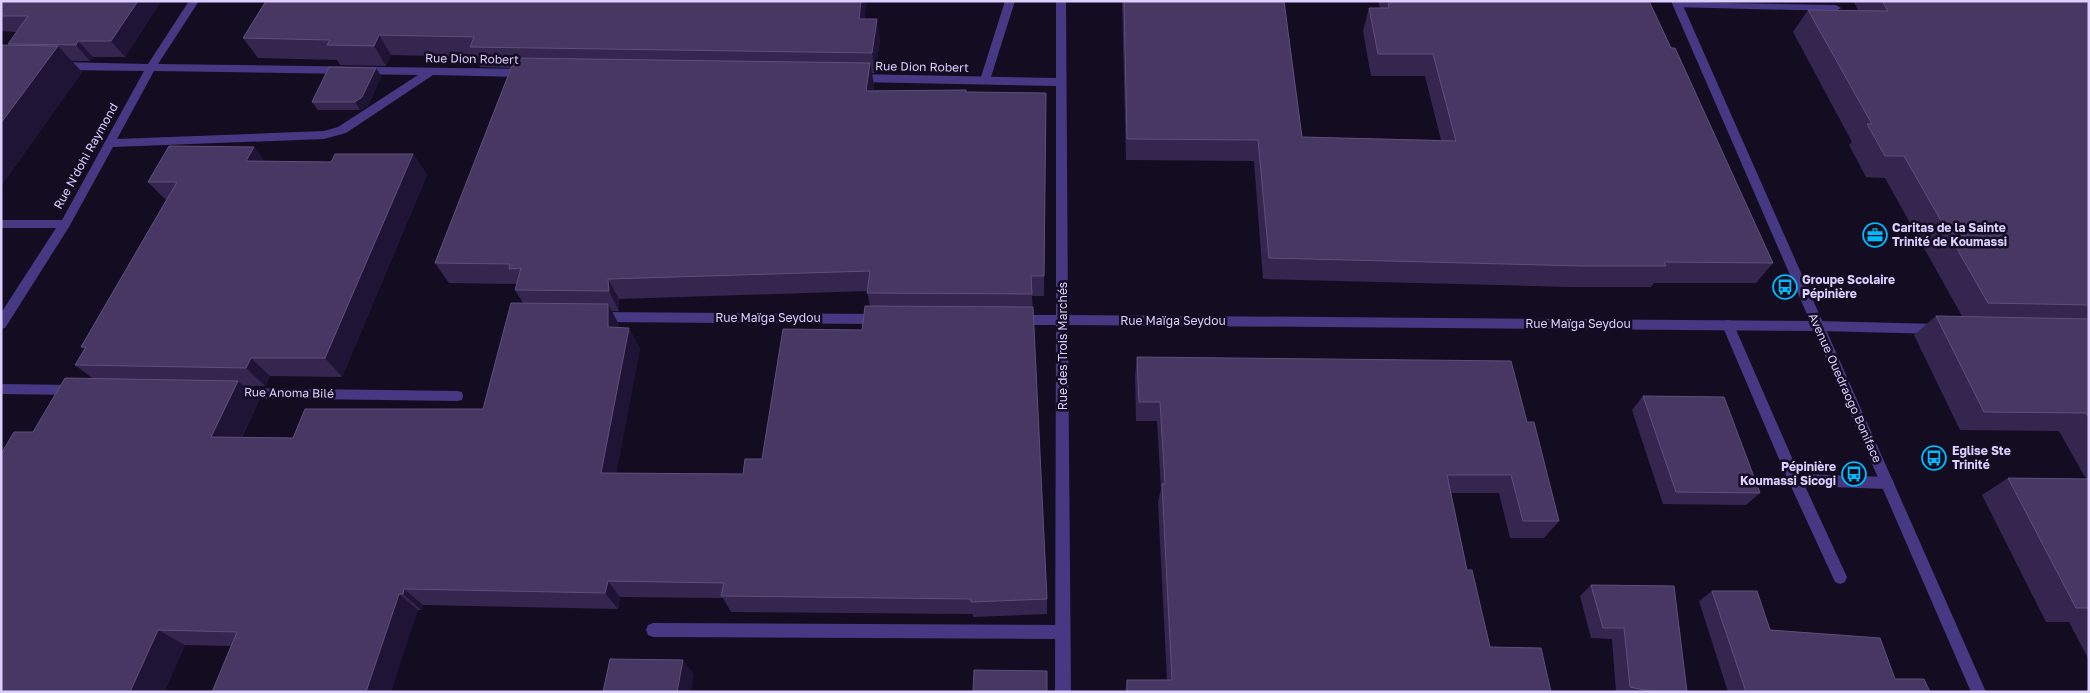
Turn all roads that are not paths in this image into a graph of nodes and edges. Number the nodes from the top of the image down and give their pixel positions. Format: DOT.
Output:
graph roads {
  1 [pos="194,1"];
  2 [pos="1010,1"];
  3 [pos="1061,1"];
  4 [pos="1677,3"];
  5 [pos="1836,8"];
  6 [pos="48,66"];
  7 [pos="151,67"];
  8 [pos="432,71"];
  9 [pos="541,73"];
  10 [pos="847,78"];
  11 [pos="985,80"];
  12 [pos="1062,82"];
  13 [pos="110,142"];
  14 [pos="1,224"];
  15 [pos="65,224"];
  16 [pos="588,317"];
  17 [pos="894,319"];
  18 [pos="1003,320"];
  19 [pos="1063,320"];
  20 [pos="1,324"];
  21 [pos="1728,325"];
  22 [pos="1818,326"];
  23 [pos="1948,329"];
  24 [pos="1,390"];
  25 [pos="90,391"];
  26 [pos="219,392"];
  27 [pos="457,396"];
  28 [pos="1795,480"];
  29 [pos="1887,483"];
  30 [pos="1840,576"];
  31 [pos="653,630"];
  32 [pos="1063,632"];
  33 [pos="1063,692"];
  34 [pos="1979,692"];
  1 -- 7 [label="street, Rue N'dohi Raymond"];
  2 -- 11 [label="street"];
  3 -- 12 [label="street, Rue des Trois Marchés"];
  4 -- 5 [label="street"];
  4 -- 22 [label="street, Avenue Ouedraogo Boniface"];
  6 -- 7 [label="street, Rue Dion Robert"];
  7 -- 8 [label="street, Rue Dion Robert"];
  7 -- 13 [label="street, Rue N'dohi Raymond"];
  8 -- 9 [label="street, Rue Dion Robert"];
  8 -- 13 [label="street"];
  10 -- 11 [label="street, Rue Dion Robert"];
  11 -- 12 [label="street, Rue Dion Robert"];
  12 -- 19 [label="street, Rue des Trois Marchés"];
  13 -- 15 [label="street, Rue N'dohi Raymond"];
  14 -- 15 [label="street"];
  15 -- 20 [label="street, Rue N'dohi Raymond"];
  16 -- 17 [label="street, Rue Maïga Seydou"];
  18 -- 19 [label="street, Rue Maïga Seydou"];
  19 -- 21 [label="street, Rue Maïga Seydou"];
  19 -- 32 [label="street, Rue des Trois Marchés"];
  21 -- 22 [label="street, Rue Maïga Seydou"];
  21 -- 28 [label="street"];
  22 -- 23 [label="street, Rue Maïga Seydou"];
  22 -- 29 [label="street, Avenue Ouedraogo Boniface"];
  24 -- 25 [label="street"];
  26 -- 27 [label="street, Rue Anoma Bilé"];
  28 -- 29 [label="street"];
  28 -- 30 [label="street"];
  29 -- 34 [label="street, Avenue Ouedraogo Boniface"];
  31 -- 32 [label="street"];
  32 -- 33 [label="street, Rue des Trois Marchés"];
}
